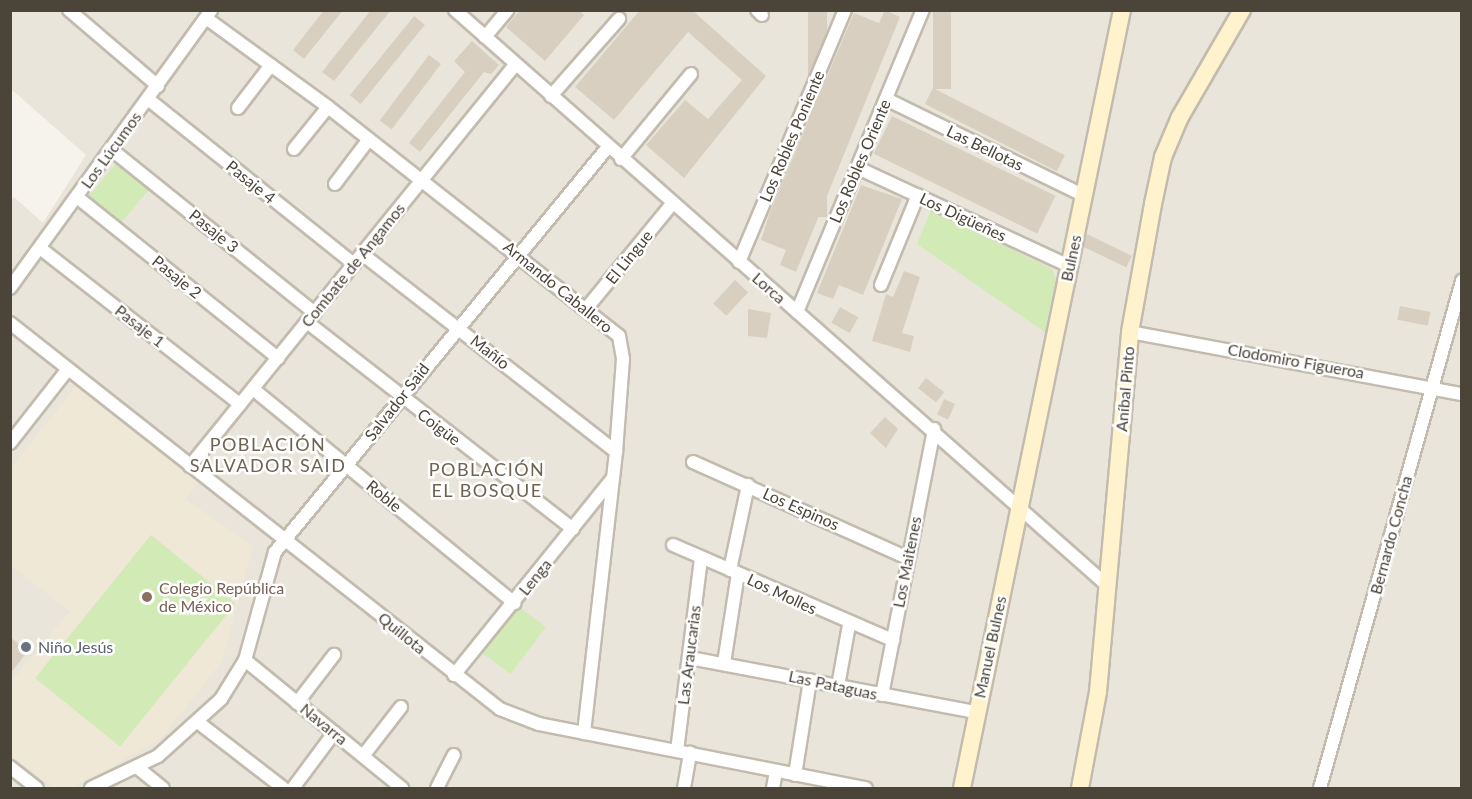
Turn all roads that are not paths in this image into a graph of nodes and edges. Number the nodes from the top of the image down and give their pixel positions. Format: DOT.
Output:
graph roads {
  1 [pos="69,10"];
  2 [pos="455,10"];
  3 [pos="508,10"];
  4 [pos="845,10"];
  5 [pos="923,10"];
  6 [pos="1122,10"];
  7 [pos="1242,10"];
  8 [pos="208,14"];
  9 [pos="619,18"];
  10 [pos="485,37"];
  11 [pos="271,65"];
  12 [pos="515,65"];
  13 [pos="691,74"];
  14 [pos="158,86"];
  15 [pos="551,96"];
  16 [pos="148,99"];
  17 [pos="886,99"];
  18 [pos="328,107"];
  19 [pos="238,108"];
  20 [pos="369,139"];
  21 [pos="608,147"];
  22 [pos="294,148"];
  23 [pos="112,150"];
  24 [pos="621,159"];
  25 [pos="858,168"];
  26 [pos="422,180"];
  27 [pos="335,184"];
  28 [pos="918,195"];
  29 [pos="1084,196"];
  30 [pos="77,197"];
  31 [pos="672,204"];
  32 [pos="40,248"];
  33 [pos="515,253"];
  34 [pos="362,254"];
  35 [pos="739,262"];
  36 [pos="354,264"];
  37 [pos="1069,266"];
  38 [pos="1461,281"];
  39 [pos="880,285"];
  40 [pos="10,288"];
  41 [pos="586,309"];
  42 [pos="796,312"];
  43 [pos="311,317"];
  44 [pos="10,323"];
  45 [pos="457,326"];
  46 [pos="1130,332"];
  47 [pos="278,358"];
  48 [pos="68,369"];
  49 [pos="1430,384"];
  50 [pos="252,389"];
  51 [pos="1461,394"];
  52 [pos="401,398"];
  53 [pos="240,404"];
  54 [pos="934,429"];
  55 [pos="10,443"];
  56 [pos="616,452"];
  57 [pos="693,462"];
  58 [pos="190,466"];
  59 [pos="348,466"];
  60 [pos="614,477"];
  61 [pos="748,485"];
  62 [pos="1020,506"];
  63 [pos="573,529"];
  64 [pos="285,540"];
  65 [pos="673,545"];
  66 [pos="1112,556"];
  67 [pos="701,558"];
  68 [pos="908,558"];
  69 [pos="1087,562"];
  70 [pos="734,572"];
  71 [pos="1109,587"];
  72 [pos="514,603"];
  73 [pos="849,625"];
  74 [pos="892,640"];
  75 [pos="334,655"];
  76 [pos="690,658"];
  77 [pos="245,660"];
  78 [pos="724,663"];
  79 [pos="454,675"];
  80 [pos="810,680"];
  81 [pos="838,686"];
  82 [pos="882,695"];
  83 [pos="297,703"];
  84 [pos="401,707"];
  85 [pos="976,712"];
  86 [pos="199,723"];
  87 [pos="334,733"];
  88 [pos="584,733"];
  89 [pos="677,752"];
  90 [pos="690,753"];
  91 [pos="454,755"];
  92 [pos="363,756"];
  93 [pos="10,767"];
  94 [pos="138,768"];
  95 [pos="776,771"];
  96 [pos="795,774"];
  97 [pos="863,788"];
  98 [pos="37,789"];
  99 [pos="92,789"];
  100 [pos="163,789"];
  101 [pos="283,789"];
  102 [pos="293,789"];
  103 [pos="402,789"];
  104 [pos="437,789"];
  105 [pos="684,789"];
  106 [pos="773,789"];
  107 [pos="962,789"];
  108 [pos="1080,789"];
  109 [pos="1320,789"];
  1 -- 14 [label="street"];
  2 -- 10 [label="street, Lorca"];
  3 -- 10 [label="street"];
  4 -- 35 [label="street, Los Robles Poniente"];
  5 -- 17 [label="street, Los Robles Oriente"];
  6 -- 29 [label="street, Bulnes"];
  7 -- 46 [label="street, Aníbal Pinto"];
  8 -- 11 [label="street, Armando Caballero"];
  8 -- 14 [label="street, Los Lúcumos"];
  9 -- 15 [label="street"];
  10 -- 12 [label="street, Lorca"];
  11 -- 18 [label="street, Armando Caballero"];
  11 -- 19 [label="street"];
  12 -- 15 [label="street, Lorca"];
  12 -- 26 [label="street, Combate de Angamos"];
  13 -- 24 [label="street"];
  14 -- 16 [label="street, Los Lúcumos"];
  15 -- 21 [label="street, Lorca"];
  16 -- 23 [label="street, Los Lúcumos"];
  16 -- 36 [label="street, Pasaje 4"];
  17 -- 25 [label="street, Los Robles Oriente"];
  17 -- 29 [label="street, Las Bellotas"];
  18 -- 20 [label="street, Armando Caballero"];
  18 -- 22 [label="street"];
  20 -- 26 [label="street, Armando Caballero"];
  20 -- 27 [label="street"];
  21 -- 24 [label="street, Lorca"];
  21 -- 33 [label="street, Salvador Said"];
  23 -- 30 [label="street, Los Lúcumos"];
  23 -- 43 [label="street, Pasaje 3"];
  24 -- 31 [label="street, Lorca"];
  25 -- 28 [label="street, Los Digüeñes"];
  25 -- 42 [label="street, Los Robles Oriente"];
  26 -- 33 [label="street, Armando Caballero"];
  26 -- 34 [label="street, Combate de Angamos"];
  28 -- 37 [label="street, Los Digüeñes"];
  28 -- 39 [label="street"];
  29 -- 37 [label="street, Bulnes"];
  30 -- 32 [label="street, Los Lúcumos"];
  30 -- 47 [label="street, Pasaje 2"];
  31 -- 35 [label="street, Lorca"];
  31 -- 41 [label="street, El Lingue"];
  32 -- 40 [label="street, Los Lúcumos"];
  32 -- 53 [label="street, Pasaje 1"];
  33 -- 41 [label="street, Armando Caballero"];
  33 -- 45 [label="street, Salvador Said"];
  34 -- 36 [label="street, Combate de Angamos"];
  34 -- 45 [label="street, Mañío"];
  35 -- 42 [label="street, Lorca"];
  36 -- 43 [label="street, Combate de Angamos"];
  37 -- 62 [label="street, Bulnes"];
  38 -- 49 [label="street, Bernardo Concha"];
  41 -- 56 [label="street, Armando Caballero"];
  42 -- 54 [label="street, Lorca"];
  43 -- 47 [label="street, Combate de Angamos"];
  43 -- 52 [label="street, Coigüe"];
  44 -- 48 [label="street, Quillota"];
  45 -- 52 [label="street, Salvador Said"];
  45 -- 56 [label="street, Mañío"];
  46 -- 49 [label="street, Clodomiro Figueroa"];
  46 -- 66 [label="street, Aníbal Pinto"];
  47 -- 50 [label="street, Combate de Angamos"];
  48 -- 55 [label="street"];
  48 -- 58 [label="street, Quillota"];
  49 -- 51 [label="street, Clodomiro Figueroa"];
  49 -- 109 [label="street, Bernardo Concha"];
  50 -- 53 [label="street, Combate de Angamos"];
  50 -- 59 [label="street, Roble"];
  52 -- 59 [label="street, Salvador Said"];
  52 -- 63 [label="street, Coigüe"];
  53 -- 58 [label="street, Combate de Angamos"];
  54 -- 62 [label="street, Lorca"];
  54 -- 68 [label="street, Los Maitenes"];
  56 -- 60 [label="street, Armando Caballero"];
  57 -- 61 [label="street, Los Espinos"];
  58 -- 64 [label="street, Quillota"];
  59 -- 64 [label="street, Salvador Said"];
  59 -- 72 [label="street, Roble"];
  60 -- 63 [label="street, Lenga"];
  60 -- 88 [label="street, Armando Caballero"];
  61 -- 68 [label="street, Los Espinos"];
  61 -- 70 [label="street"];
  62 -- 69 [label="street, Lorca"];
  62 -- 85 [label="street, Manuel Bulnes"];
  63 -- 72 [label="street, Lenga"];
  64 -- 77 [label="street, Salvador Said"];
  64 -- 79 [label="street, Quillota"];
  65 -- 67 [label="street, Los Molles"];
  66 -- 69 [label="street"];
  66 -- 71 [label="street, Aníbal Pinto"];
  67 -- 70 [label="street, Los Molles"];
  67 -- 76 [label="street, Las Araucarias"];
  68 -- 74 [label="street, Los Maitenes"];
  69 -- 71 [label="street, Lorca"];
  70 -- 73 [label="street, Los Molles"];
  70 -- 78 [label="street"];
  71 -- 108 [label="street, Aníbal Pinto"];
  72 -- 79 [label="street, Lenga"];
  73 -- 74 [label="street, Los Molles"];
  73 -- 81 [label="street"];
  74 -- 82 [label="street, Los Maitenes"];
  75 -- 83 [label="street"];
  76 -- 78 [label="street, Las Pataguas"];
  76 -- 89 [label="street, Las Araucarias"];
  77 -- 83 [label="street, Navarra"];
  77 -- 86 [label="street, Salvador Said"];
  78 -- 80 [label="street, Las Pataguas"];
  79 -- 88 [label="street, Quillota"];
  80 -- 81 [label="street, Las Pataguas"];
  80 -- 96 [label="street"];
  81 -- 82 [label="street, Las Pataguas"];
  82 -- 85 [label="street, Las Pataguas"];
  83 -- 87 [label="street, Navarra"];
  84 -- 92 [label="street"];
  85 -- 107 [label="street, Manuel Bulnes"];
  86 -- 94 [label="street, Salvador Said"];
  86 -- 101 [label="street"];
  87 -- 92 [label="street, Navarra"];
  87 -- 102 [label="street"];
  88 -- 89 [label="street, Quillota"];
  89 -- 90 [label="street, Quillota"];
  90 -- 95 [label="street, Quillota"];
  90 -- 105 [label="street"];
  91 -- 104 [label="street"];
  92 -- 103 [label="street, Navarra"];
  93 -- 98 [label="street"];
  94 -- 99 [label="street, Salvador Said"];
  94 -- 100 [label="street"];
  95 -- 96 [label="street, Quillota"];
  95 -- 106 [label="street"];
  96 -- 97 [label="street, Quillota"];
}
